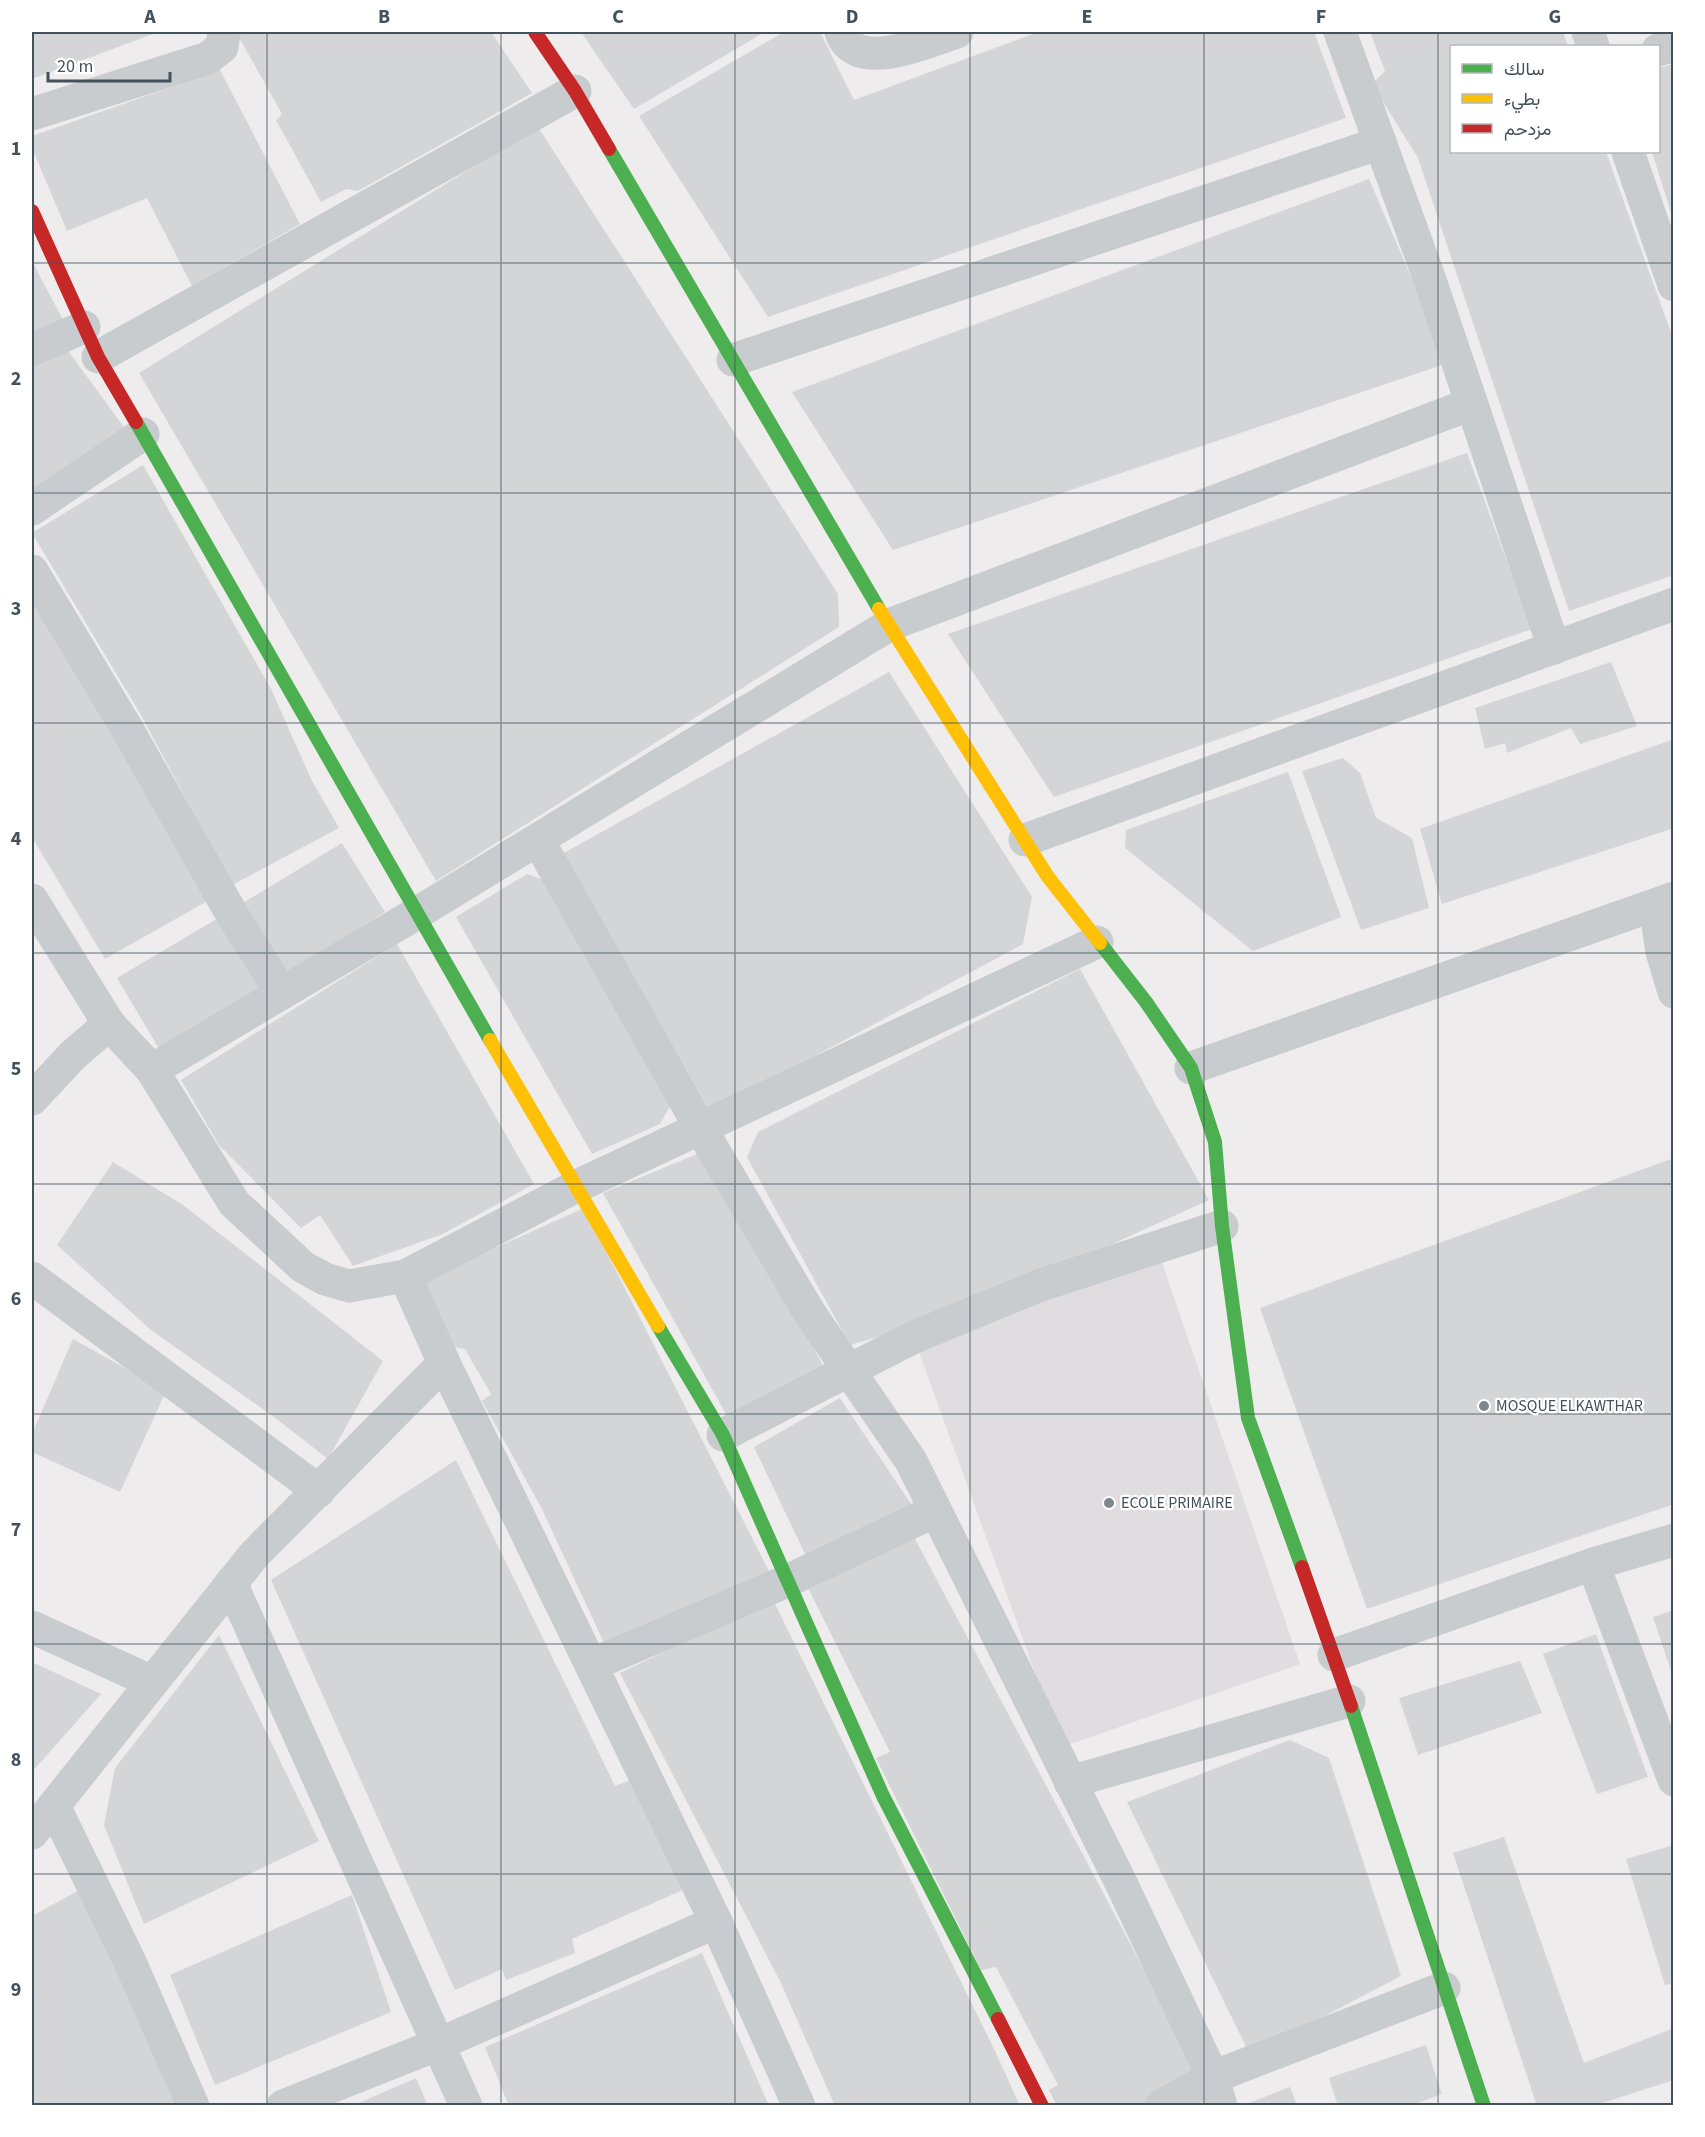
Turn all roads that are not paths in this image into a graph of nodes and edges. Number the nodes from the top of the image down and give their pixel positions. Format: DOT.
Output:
graph roads {
  1 [pos="224,32"];
  2 [pos="535,32"];
  3 [pos="841,32"];
  4 [pos="957,32"];
  5 [pos="1340,32"];
  6 [pos="575,91"];
  7 [pos="32,114"];
  8 [pos="1380,143"];
  9 [pos="1628,153"];
  10 [pos="32,211"];
  11 [pos="1674,285"];
  12 [pos="84,327"];
  13 [pos="32,350"];
  14 [pos="98,357"];
  15 [pos="734,360"];
  16 [pos="1471,404"];
  17 [pos="143,434"];
  18 [pos="32,509"];
  19 [pos="32,571"];
  20 [pos="1674,604"];
  21 [pos="889,625"];
  22 [pos="1554,648"];
  23 [pos="538,840"];
  24 [pos="1025,840"];
  25 [pos="32,900"];
  26 [pos="1664,902"];
  27 [pos="419,912"];
  28 [pos="1097,942"];
  29 [pos="281,992"];
  30 [pos="1674,992"];
  31 [pos="109,1024"];
  32 [pos="1191,1068"];
  33 [pos="152,1070"];
  34 [pos="32,1099"];
  35 [pos="700,1129"];
  36 [pos="575,1187"];
  37 [pos="1221,1226"];
  38 [pos="405,1276"];
  39 [pos="32,1278"];
  40 [pos="444,1363"];
  41 [pos="851,1371"];
  42 [pos="723,1435"];
  43 [pos="319,1491"];
  44 [pos="935,1511"];
  45 [pos="1674,1540"];
  46 [pos="1593,1564"];
  47 [pos="787,1581"];
  48 [pos="231,1583"];
  49 [pos="32,1627"];
  50 [pos="1334,1655"];
  51 [pos="591,1665"];
  52 [pos="150,1682"];
  53 [pos="1349,1701"];
  54 [pos="1674,1780"];
  55 [pos="1071,1782"];
  56 [pos="54,1806"];
  57 [pos="32,1833"];
  58 [pos="716,1922"];
  59 [pos="1444,1988"];
  60 [pos="439,2044"];
  61 [pos="1217,2091"];
  62 [pos="193,2106"];
  63 [pos="283,2106"];
  64 [pos="465,2106"];
  65 [pos="799,2106"];
  66 [pos="1042,2106"];
  67 [pos="1161,2106"];
  68 [pos="1484,2106"];
  1 -- 7 [label="street"];
  2 -- 6 [label="street"];
  3 -- 4 [label="street"];
  5 -- 8 [label="street"];
  6 -- 14 [label="street"];
  6 -- 15 [label="street"];
  8 -- 15 [label="street"];
  8 -- 16 [label="street"];
  9 -- 11 [label="street"];
  10 -- 12 [label="street"];
  12 -- 13 [label="street"];
  12 -- 14 [label="street"];
  14 -- 17 [label="street"];
  15 -- 21 [label="street"];
  16 -- 21 [label="street"];
  16 -- 22 [label="street"];
  17 -- 18 [label="street"];
  17 -- 27 [label="street"];
  19 -- 29 [label="street"];
  20 -- 22 [label="street"];
  21 -- 23 [label="street"];
  21 -- 24 [label="street"];
  22 -- 24 [label="street"];
  23 -- 27 [label="street"];
  23 -- 35 [label="street"];
  24 -- 28 [label="street"];
  25 -- 31 [label="street"];
  26 -- 30 [label="street"];
  26 -- 32 [label="street"];
  27 -- 29 [label="street"];
  27 -- 36 [label="street"];
  28 -- 32 [label="street"];
  28 -- 35 [label="street"];
  29 -- 33 [label="street"];
  31 -- 33 [label="street"];
  31 -- 34 [label="street"];
  32 -- 37 [label="street"];
  33 -- 38 [label="street"];
  35 -- 36 [label="street"];
  35 -- 41 [label="street"];
  36 -- 38 [label="street"];
  36 -- 42 [label="street"];
  37 -- 41 [label="street"];
  37 -- 50 [label="street"];
  38 -- 40 [label="street"];
  39 -- 43 [label="street"];
  40 -- 43 [label="street"];
  40 -- 51 [label="street"];
  41 -- 42 [label="street"];
  41 -- 44 [label="street"];
  42 -- 47 [label="street"];
  43 -- 48 [label="street"];
  44 -- 47 [label="street"];
  44 -- 55 [label="street"];
  45 -- 46 [label="street"];
  46 -- 50 [label="street"];
  46 -- 54 [label="street"];
  47 -- 51 [label="street"];
  47 -- 66 [label="street"];
  48 -- 52 [label="street"];
  48 -- 60 [label="street"];
  49 -- 52 [label="street"];
  50 -- 53 [label="street"];
  51 -- 58 [label="street"];
  52 -- 56 [label="street"];
  53 -- 55 [label="street"];
  53 -- 59 [label="street"];
  55 -- 61 [label="street"];
  56 -- 57 [label="street"];
  56 -- 62 [label="street"];
  58 -- 60 [label="street"];
  58 -- 65 [label="street"];
  59 -- 61 [label="street"];
  59 -- 68 [label="street"];
  60 -- 63 [label="street"];
  60 -- 64 [label="street"];
  61 -- 67 [label="street"];
}
